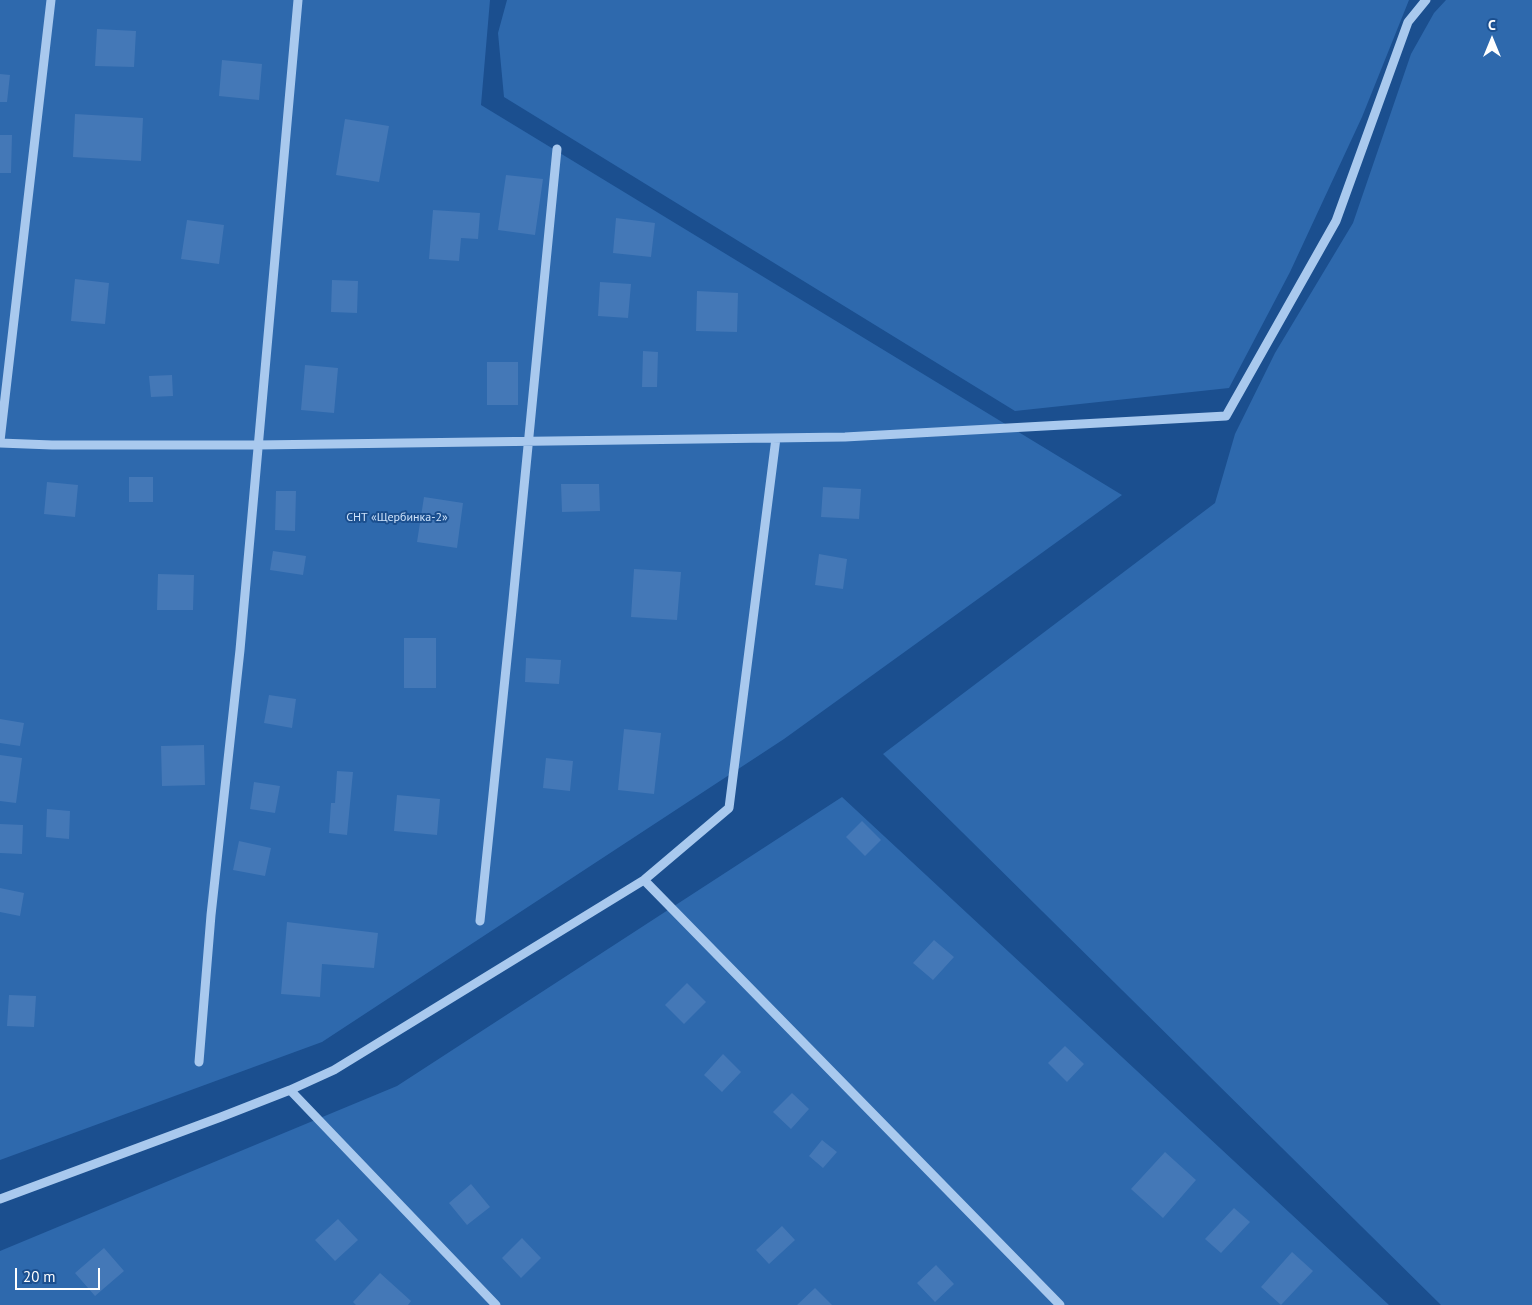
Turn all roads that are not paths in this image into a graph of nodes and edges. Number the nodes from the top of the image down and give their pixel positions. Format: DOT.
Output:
graph roads {
  1 [pos="51,0"];
  2 [pos="298,0"];
  3 [pos="1426,0"];
  4 [pos="557,150"];
  5 [pos="776,438"];
  6 [pos="528,440"];
  7 [pos="0,442"];
  8 [pos="257,445"];
  9 [pos="644,880"];
  10 [pos="480,920"];
  11 [pos="199,1062"];
  12 [pos="290,1090"];
  13 [pos="0,1199"];
  14 [pos="496,1305"];
  15 [pos="1060,1305"];
  1 -- 7 [label="street"];
  2 -- 8 [label="street"];
  3 -- 5 [label="street"];
  4 -- 6 [label="street"];
  5 -- 6 [label="street"];
  5 -- 9 [label="street"];
  6 -- 8 [label="street"];
  6 -- 10 [label="street"];
  7 -- 8 [label="street"];
  8 -- 11 [label="street"];
  9 -- 12 [label="street"];
  9 -- 15 [label="street"];
  12 -- 13 [label="street"];
  12 -- 14 [label="street"];
}
